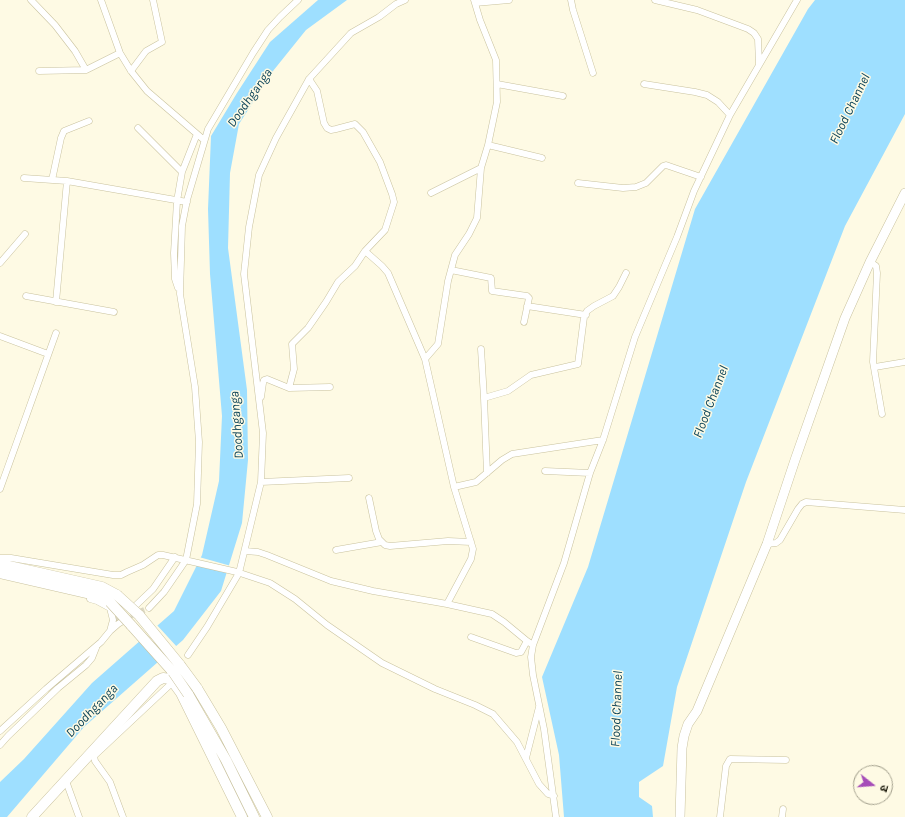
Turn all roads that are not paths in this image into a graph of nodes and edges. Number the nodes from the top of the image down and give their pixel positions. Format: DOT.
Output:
graph roads {
  1 [pos="31,0"];
  2 [pos="101,0"];
  3 [pos="153,0"];
  4 [pos="298,0"];
  5 [pos="405,0"];
  6 [pos="509,0"];
  7 [pos="571,0"];
  8 [pos="656,0"];
  9 [pos="797,0"];
  10 [pos="475,1"];
  11 [pos="120,53"];
  12 [pos="759,66"];
  13 [pos="39,70"];
  14 [pos="86,70"];
  15 [pos="131,71"];
  16 [pos="593,73"];
  17 [pos="309,79"];
  18 [pos="497,84"];
  19 [pos="644,84"];
  20 [pos="563,96"];
  21 [pos="730,115"];
  22 [pos="89,121"];
  23 [pos="138,128"];
  24 [pos="197,134"];
  25 [pos="204,140"];
  26 [pos="488,145"];
  27 [pos="542,158"];
  28 [pos="481,168"];
  29 [pos="182,172"];
  30 [pos="701,177"];
  31 [pos="24,178"];
  32 [pos="52,180"];
  33 [pos="67,181"];
  34 [pos="578,183"];
  35 [pos="431,193"];
  36 [pos="905,193"];
  37 [pos="176,201"];
  38 [pos="186,202"];
  39 [pos="25,234"];
  40 [pos="365,250"];
  41 [pos="870,262"];
  42 [pos="0,263"];
  43 [pos="451,270"];
  44 [pos="626,273"];
  45 [pos="180,294"];
  46 [pos="26,296"];
  47 [pos="56,302"];
  48 [pos="528,306"];
  49 [pos="114,312"];
  50 [pos="586,314"];
  51 [pos="524,322"];
  52 [pos="56,333"];
  53 [pos="0,336"];
  54 [pos="481,349"];
  55 [pos="48,354"];
  56 [pos="425,359"];
  57 [pos="905,362"];
  58 [pos="875,367"];
  59 [pos="330,387"];
  60 [pos="289,388"];
  61 [pos="484,398"];
  62 [pos="260,408"];
  63 [pos="882,414"];
  64 [pos="603,440"];
  65 [pos="545,471"];
  66 [pos="487,473"];
  67 [pos="590,473"];
  68 [pos="349,478"];
  69 [pos="261,482"];
  70 [pos="454,487"];
  71 [pos="0,489"];
  72 [pos="369,498"];
  73 [pos="905,510"];
  74 [pos="382,542"];
  75 [pos="471,542"];
  76 [pos="767,544"];
  77 [pos="336,550"];
  78 [pos="245,551"];
  79 [pos="175,557"];
  80 [pos="0,558"];
  81 [pos="186,560"];
  82 [pos="0,564"];
  83 [pos="0,573"];
  84 [pos="238,573"];
  85 [pos="0,576"];
  86 [pos="113,598"];
  87 [pos="447,604"];
  88 [pos="149,608"];
  89 [pos="132,609"];
  90 [pos="126,619"];
  91 [pos="110,631"];
  92 [pos="471,637"];
  93 [pos="526,642"];
  94 [pos="533,644"];
  95 [pos="96,647"];
  96 [pos="188,655"];
  97 [pos="174,680"];
  98 [pos="539,705"];
  99 [pos="0,731"];
  100 [pos="0,745"];
  101 [pos="220,749"];
  102 [pos="526,758"];
  103 [pos="786,760"];
  104 [pos="66,781"];
  105 [pos="554,796"];
  106 [pos="783,810"];
  107 [pos="32,817"];
  108 [pos="79,817"];
  109 [pos="123,817"];
  110 [pos="242,817"];
  111 [pos="246,817"];
  112 [pos="254,817"];
  113 [pos="267,817"];
  114 [pos="556,817"];
  115 [pos="680,817"];
  116 [pos="720,817"];
  117 [pos="782,817"];
  1 -- 14 [label="street"];
  2 -- 11 [label="street"];
  3 -- 15 [label="street"];
  4 -- 25 [label="street"];
  5 -- 17 [label="street"];
  6 -- 10 [label="street"];
  7 -- 16 [label="street"];
  8 -- 12 [label="street"];
  9 -- 12 [label="street"];
  10 -- 18 [label="street"];
  11 -- 14 [label="street"];
  11 -- 15 [label="street"];
  12 -- 21 [label="street"];
  13 -- 14 [label="street"];
  15 -- 24 [label="street"];
  17 -- 40 [label="street"];
  17 -- 62 [label="street"];
  18 -- 20 [label="street"];
  18 -- 26 [label="street"];
  19 -- 21 [label="street"];
  21 -- 30 [label="street"];
  22 -- 32 [label="street"];
  23 -- 29 [label="street"];
  24 -- 25 [label="street"];
  24 -- 29 [label="street"];
  25 -- 38 [label="street"];
  26 -- 27 [label="street"];
  26 -- 28 [label="street"];
  28 -- 35 [label="street"];
  28 -- 43 [label="street"];
  29 -- 37 [label="street"];
  30 -- 34 [label="street"];
  30 -- 64 [label="street"];
  31 -- 32 [label="street"];
  32 -- 33 [label="street"];
  33 -- 37 [label="street"];
  33 -- 47 [label="street"];
  36 -- 41 [label="main road"];
  37 -- 38 [label="street"];
  37 -- 45 [label="street"];
  38 -- 45 [label="street"];
  39 -- 42 [label="street"];
  40 -- 56 [label="street"];
  40 -- 60 [label="street"];
  41 -- 58 [label="street"];
  41 -- 76 [label="main road"];
  43 -- 48 [label="street"];
  43 -- 56 [label="street"];
  44 -- 50 [label="street"];
  45 -- 81 [label="street"];
  46 -- 47 [label="street"];
  47 -- 49 [label="street"];
  48 -- 50 [label="street"];
  48 -- 51 [label="street"];
  50 -- 61 [label="street"];
  52 -- 55 [label="street"];
  53 -- 55 [label="street"];
  54 -- 61 [label="street"];
  55 -- 71 [label="street"];
  56 -- 70 [label="street"];
  57 -- 58 [label="street"];
  58 -- 63 [label="street"];
  59 -- 60 [label="street"];
  60 -- 62 [label="street"];
  61 -- 66 [label="street"];
  62 -- 69 [label="street"];
  64 -- 66 [label="street"];
  64 -- 67 [label="street"];
  65 -- 67 [label="street"];
  66 -- 70 [label="street"];
  67 -- 94 [label="street"];
  68 -- 69 [label="street"];
  69 -- 78 [label="street"];
  70 -- 75 [label="street"];
  72 -- 74 [label="street"];
  73 -- 76 [label="street"];
  74 -- 75 [label="street"];
  74 -- 77 [label="street"];
  75 -- 87 [label="street"];
  76 -- 115 [label="main road"];
  78 -- 84 [label="street"];
  78 -- 87 [label="street"];
  79 -- 80 [label="street"];
  79 -- 81 [label="street"];
  79 -- 89 [label="street"];
  81 -- 84 [label="street"];
  81 -- 88 [label="street"];
  82 -- 86 [label="main road"];
  83 -- 86 [label="main road"];
  84 -- 96 [label="street"];
  84 -- 102 [label="street"];
  85 -- 91 [label="street"];
  86 -- 89 [label="main road, bridge"];
  86 -- 90 [label="main road, bridge"];
  87 -- 93 [label="street"];
  89 -- 113 [label="main road, bridge"];
  90 -- 91 [label="street"];
  90 -- 101 [label="main road, bridge"];
  91 -- 95 [label="street"];
  92 -- 93 [label="street"];
  93 -- 94 [label="street"];
  94 -- 98 [label="street"];
  95 -- 99 [label="street"];
  95 -- 100 [label="street"];
  97 -- 104 [label="main road"];
  97 -- 109 [label="street"];
  97 -- 110 [label="main road"];
  98 -- 102 [label="street"];
  98 -- 105 [label="street"];
  101 -- 111 [label="main road"];
  101 -- 112 [label="main road"];
  102 -- 105 [label="street"];
  103 -- 116 [label="street"];
  104 -- 107 [label="main road"];
  104 -- 108 [label="street"];
  105 -- 114 [label="street"];
  106 -- 117 [label="street"];
}
